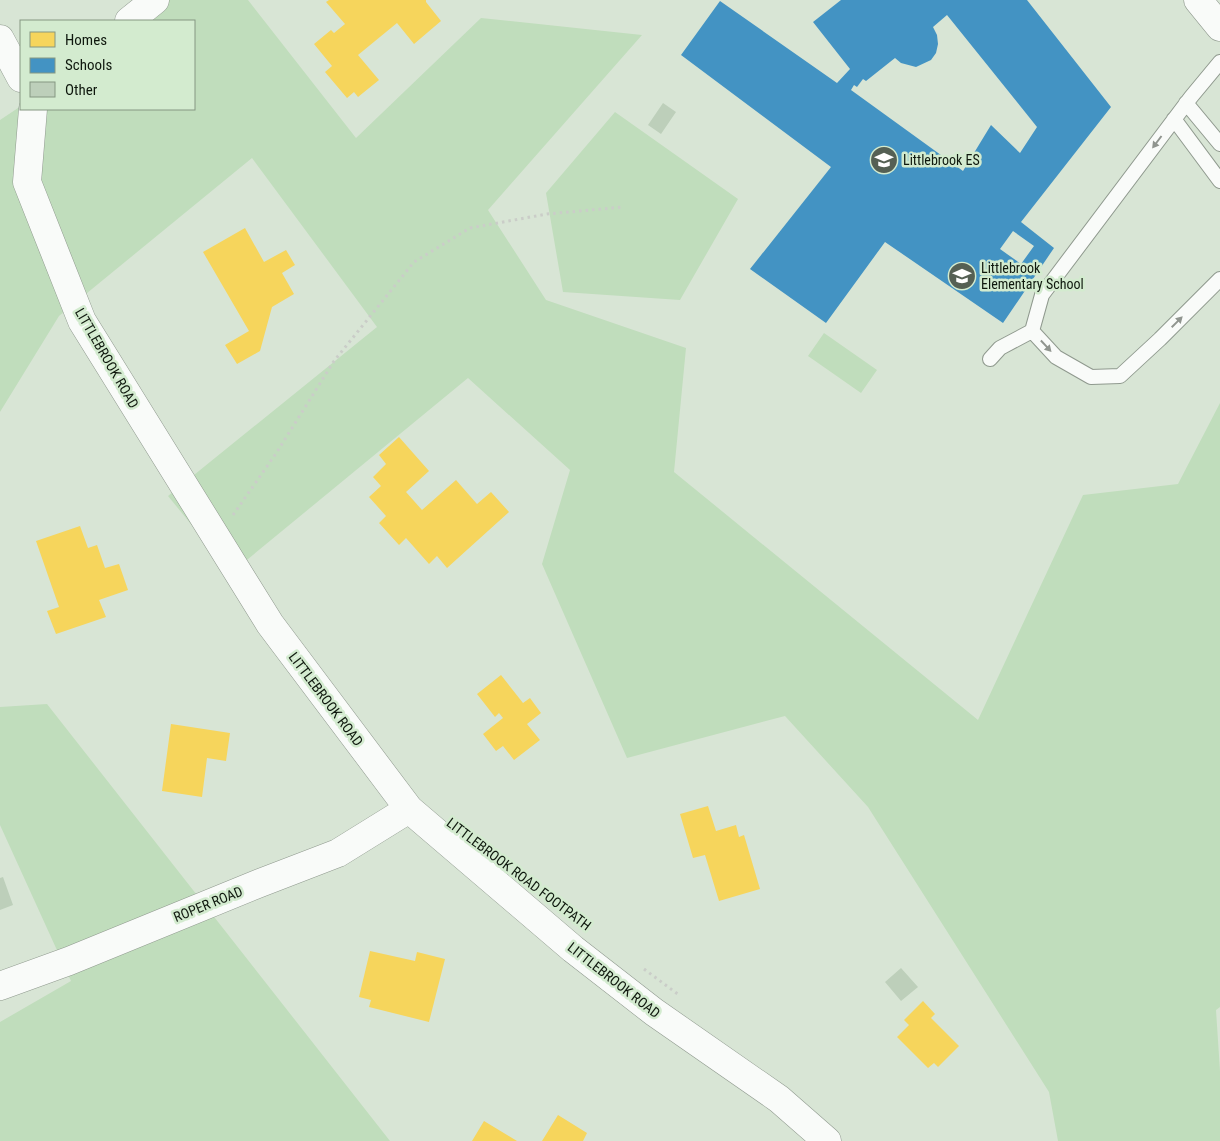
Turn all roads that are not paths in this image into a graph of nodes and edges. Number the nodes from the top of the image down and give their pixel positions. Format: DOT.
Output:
graph roads {
  1 [pos="155,0"];
  2 [pos="1198,0"];
  3 [pos="130,20"];
  4 [pos="1220,27"];
  5 [pos="0,39"];
  6 [pos="1220,62"];
  7 [pos="20,76"];
  8 [pos="1186,103"];
  9 [pos="33,110"];
  10 [pos="1174,119"];
  11 [pos="1220,144"];
  12 [pos="1220,181"];
  13 [pos="1220,279"];
  14 [pos="1032,331"];
  15 [pos="990,359"];
  16 [pos="409,809"];
  17 [pos="0,986"];
  18 [pos="827,1141"];
  1 -- 3 [label="street"];
  2 -- 4 [label="street"];
  5 -- 7 [label="street"];
  6 -- 8 [label="lane"];
  8 -- 10 [label="lane"];
  8 -- 11 [label="lane"];
  9 -- 16 [label="street, LITTLEBROOK ROAD"];
  10 -- 12 [label="lane"];
  10 -- 14 [label="lane, one-way"];
  14 -- 13 [label="lane, one-way"];
  14 -- 15 [label="lane"];
  16 -- 17 [label="street, ROPER ROAD"];
  16 -- 18 [label="street, LITTLEBROOK ROAD"];
}
